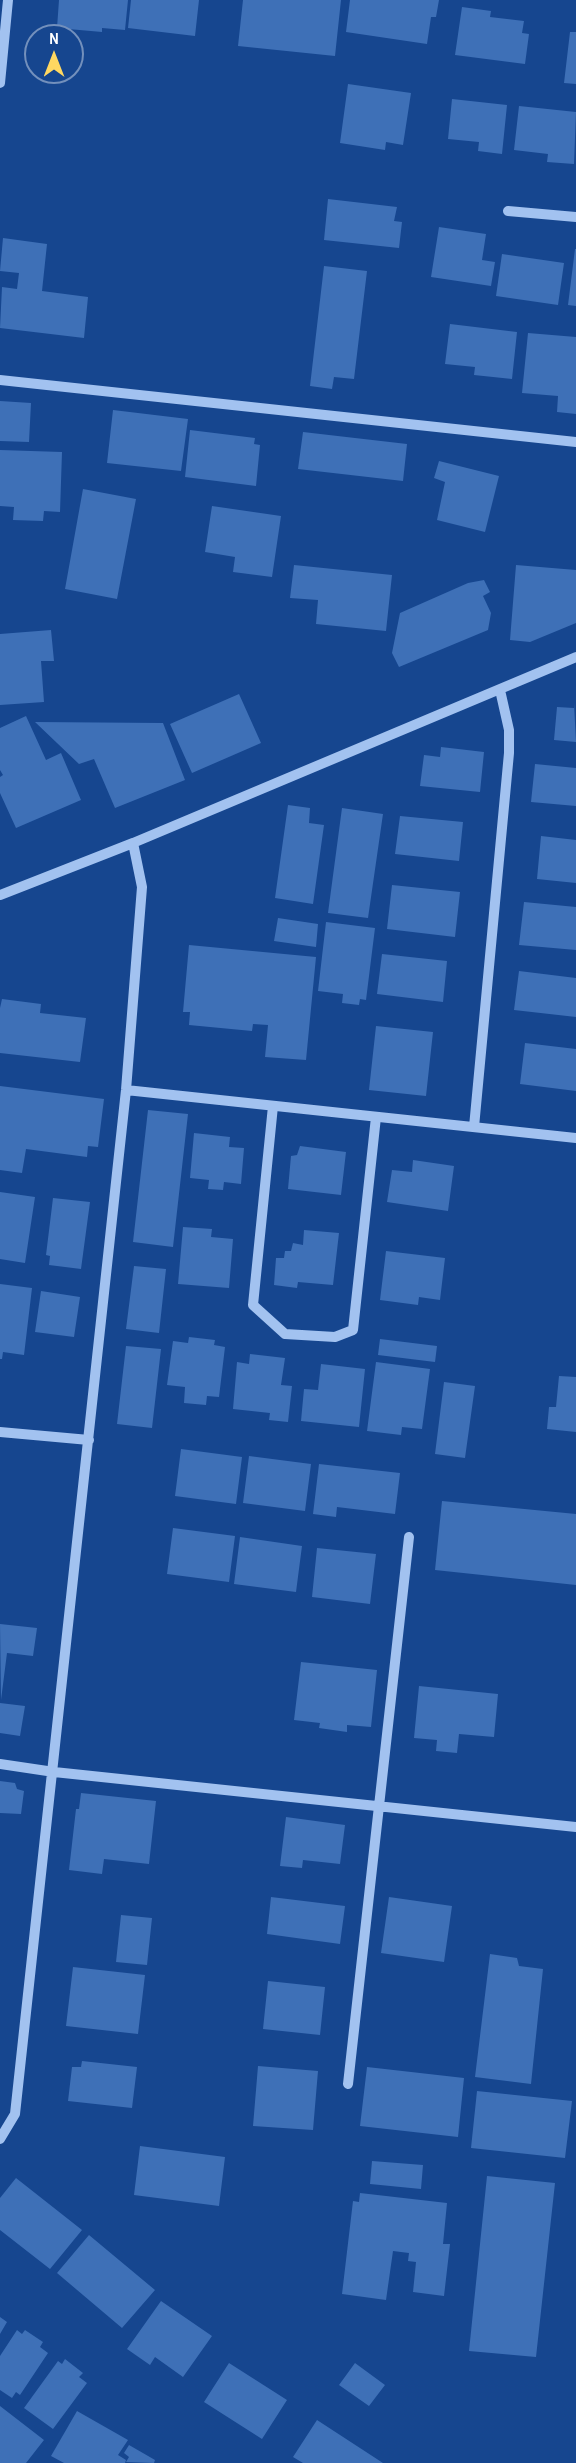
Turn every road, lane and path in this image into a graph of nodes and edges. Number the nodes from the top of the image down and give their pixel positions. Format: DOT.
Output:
graph roads {
  1 [pos="8,0"];
  2 [pos="0,82"];
  3 [pos="508,211"];
  4 [pos="576,217"];
  5 [pos="0,380"];
  6 [pos="576,442"];
  7 [pos="576,657"];
  8 [pos="500,690"];
  9 [pos="133,843"];
  10 [pos="0,895"];
  11 [pos="126,1090"];
  12 [pos="273,1106"];
  13 [pos="376,1116"];
  14 [pos="474,1127"];
  15 [pos="576,1138"];
  16 [pos="0,1432"];
  17 [pos="89,1440"];
  18 [pos="409,1538"];
  19 [pos="0,1764"];
  20 [pos="54,1772"];
  21 [pos="380,1806"];
  22 [pos="576,1827"];
  23 [pos="348,2084"];
  24 [pos="0,2139"];
  1 -- 2 [label="street"];
  3 -- 4 [label="street"];
  5 -- 6 [label="street"];
  7 -- 8 [label="street"];
  8 -- 9 [label="street"];
  8 -- 14 [label="street"];
  9 -- 10 [label="street"];
  9 -- 11 [label="street"];
  11 -- 12 [label="street"];
  11 -- 17 [label="street"];
  12 -- 13 [label="street"];
  12 -- 13 [label="street"];
  13 -- 14 [label="street"];
  14 -- 15 [label="street"];
  16 -- 17 [label="street"];
  17 -- 20 [label="street"];
  18 -- 21 [label="street"];
  19 -- 20 [label="street"];
  20 -- 21 [label="street"];
  20 -- 24 [label="street"];
  21 -- 22 [label="street"];
  21 -- 23 [label="street"];
}
